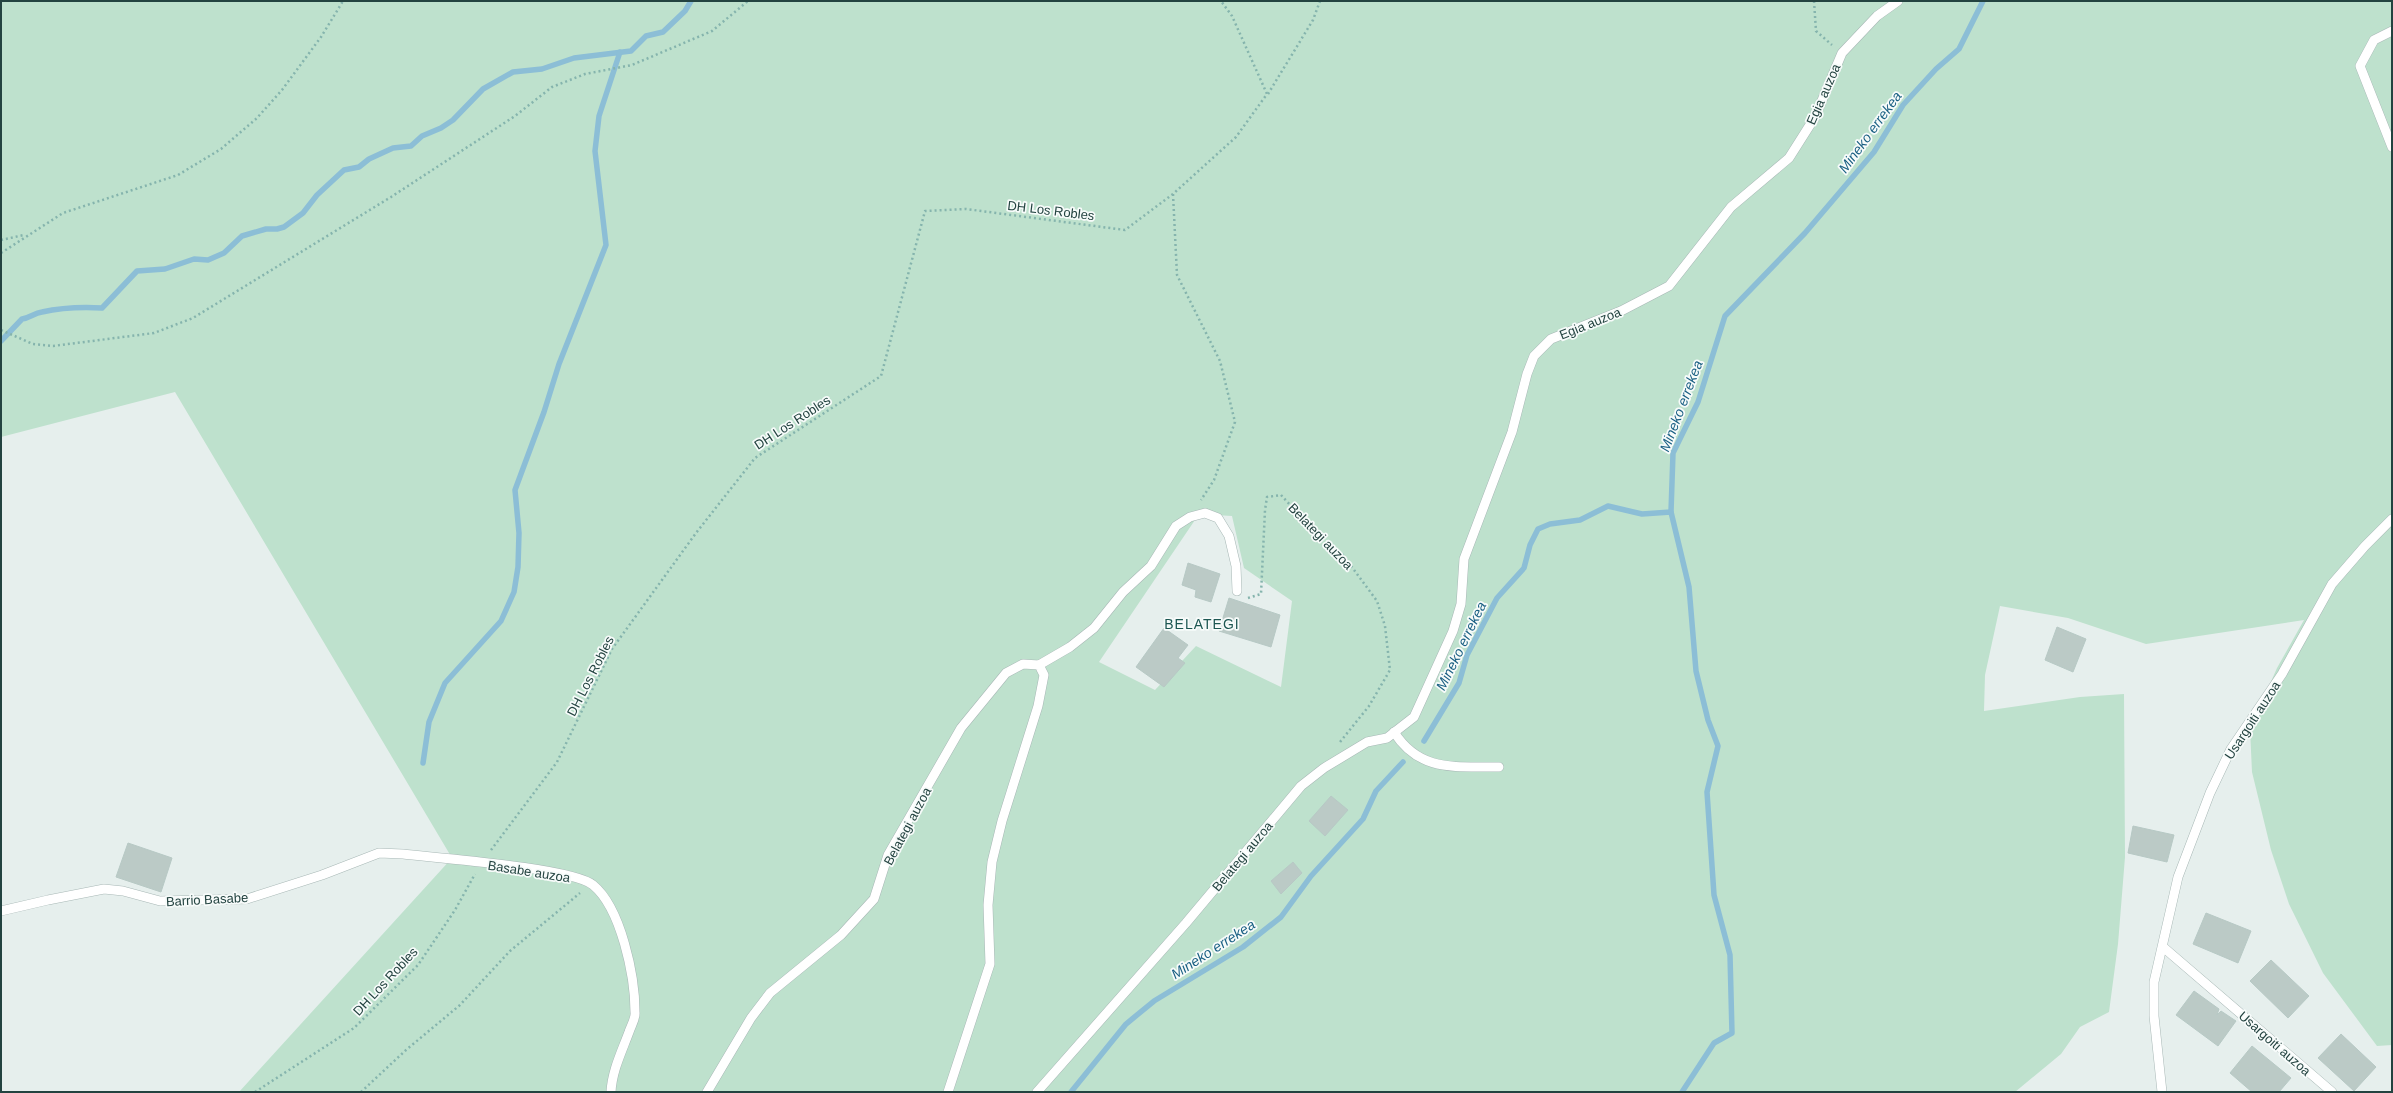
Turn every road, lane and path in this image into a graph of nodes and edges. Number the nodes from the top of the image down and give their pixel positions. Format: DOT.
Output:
graph roads {
  1 [pos="343,1"];
  2 [pos="748,1"];
  3 [pos="1221,1"];
  4 [pos="1320,1"];
  5 [pos="1814,1"];
  6 [pos="1898,1"];
  7 [pos="2392,31"];
  8 [pos="1842,53"];
  9 [pos="1267,94"];
  10 [pos="2392,147"];
  11 [pos="1173,194"];
  12 [pos="26,235"];
  13 [pos="1,240"];
  14 [pos="1,253"];
  15 [pos="1,330"];
  16 [pos="1190,517"];
  17 [pos="2392,520"];
  18 [pos="1237,591"];
  19 [pos="1039,665"];
  20 [pos="1394,732"];
  21 [pos="1499,767"];
  22 [pos="1324,768"];
  23 [pos="481,863"];
  24 [pos="593,884"];
  25 [pos="1,911"];
  26 [pos="2163,947"];
  27 [pos="255,1092"];
  28 [pos="362,1092"];
  29 [pos="611,1092"];
  30 [pos="707,1092"];
  31 [pos="948,1092"];
  32 [pos="1037,1092"];
  33 [pos="2162,1092"];
  34 [pos="2332,1092"];
  1 -- 12 [label="path"];
  2 -- 15 [label="path"];
  3 -- 9 [label="path"];
  4 -- 9 [label="path, DH Los Robles"];
  5 -- 8 [label="path"];
  6 -- 8 [label="lane, Egia auzoa"];
  7 -- 10 [label="lane"];
  8 -- 20 [label="lane, Egia auzoa"];
  9 -- 11 [label="path, DH Los Robles"];
  11 -- 16 [label="path"];
  11 -- 23 [label="path, DH Los Robles"];
  12 -- 13 [label="path"];
  12 -- 14 [label="path"];
  16 -- 18 [label="lane, Belategi auzoa"];
  16 -- 19 [label="lane, Belategi auzoa"];
  17 -- 26 [label="lane, Usargoiti auzoa"];
  18 -- 22 [label="path, Belategi auzoa"];
  19 -- 30 [label="lane, Belategi auzoa"];
  19 -- 31 [label="lane"];
  20 -- 21 [label="lane"];
  20 -- 22 [label="lane, Egia auzoa"];
  22 -- 32 [label="lane, Belategi auzoa"];
  23 -- 24 [label="lane, Basabe auzoa"];
  23 -- 25 [label="lane, Barrio Basabe"];
  23 -- 27 [label="path, DH Los Robles"];
  24 -- 28 [label="path"];
  24 -- 29 [label="lane, Basabe auzoa"];
  26 -- 33 [label="lane, Usargoiti auzoa"];
  26 -- 34 [label="lane, Usargoiti auzoa"];
}
